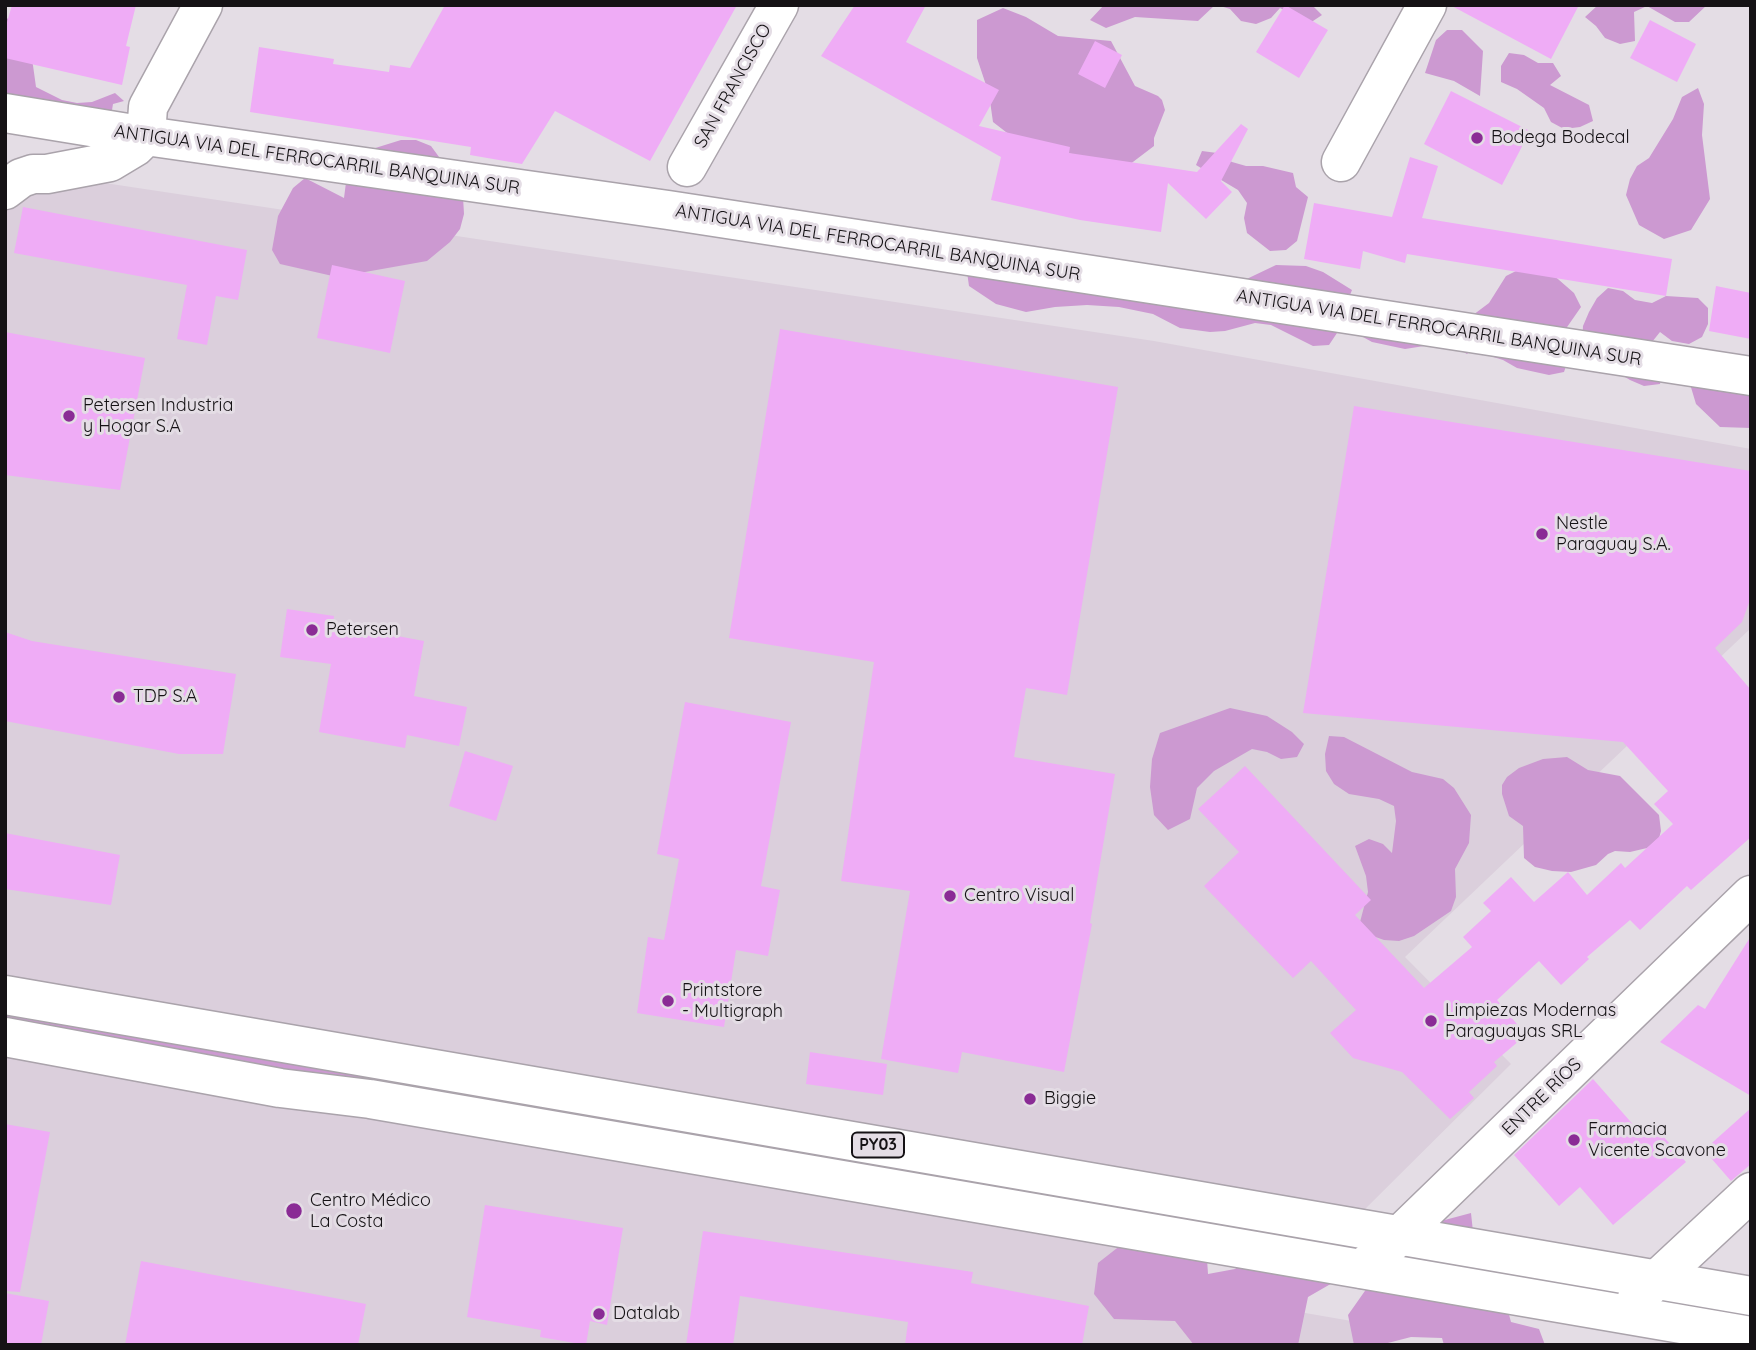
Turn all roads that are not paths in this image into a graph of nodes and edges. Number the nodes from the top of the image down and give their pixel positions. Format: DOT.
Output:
graph roads {
  1 [pos="203,5"];
  2 [pos="779,5"];
  3 [pos="1427,5"];
  4 [pos="5,113"];
  5 [pos="145,136"];
  6 [pos="1341,162"];
  7 [pos="687,167"];
  8 [pos="5,190"];
  9 [pos="1751,376"];
  10 [pos="1751,895"];
  11 [pos="5,995"];
  12 [pos="5,1037"];
  13 [pos="1751,1192"];
  14 [pos="1400,1236"];
  15 [pos="1362,1269"];
  16 [pos="1656,1279"];
  17 [pos="1751,1296"];
  18 [pos="1621,1314"];
  19 [pos="1751,1336"];
  1 -- 5 [label="main road"];
  2 -- 7 [label="main road, SAN FRANCISCO"];
  3 -- 6 [label="main road"];
  4 -- 5 [label="main road, ANTIGUA VIA DEL FERROCARRIL BANQUINA SUR"];
  5 -- 8 [label="main road"];
  5 -- 9 [label="main road, ANTIGUA VIA DEL FERROCARRIL BANQUINA SUR"];
  10 -- 14 [label="main road, ENTRE RÍOS"];
  11 -- 14 [label="main road, PY03"];
  12 -- 15 [label="main road, PY03"];
  13 -- 16 [label="main road"];
  14 -- 15 [label="main road, ENTRE RÍOS"];
  14 -- 16 [label="main road, PY03"];
  15 -- 18 [label="main road, PY03"];
  16 -- 17 [label="main road, PY03"];
  16 -- 18 [label="main road"];
  18 -- 19 [label="main road, PY03"];
}
